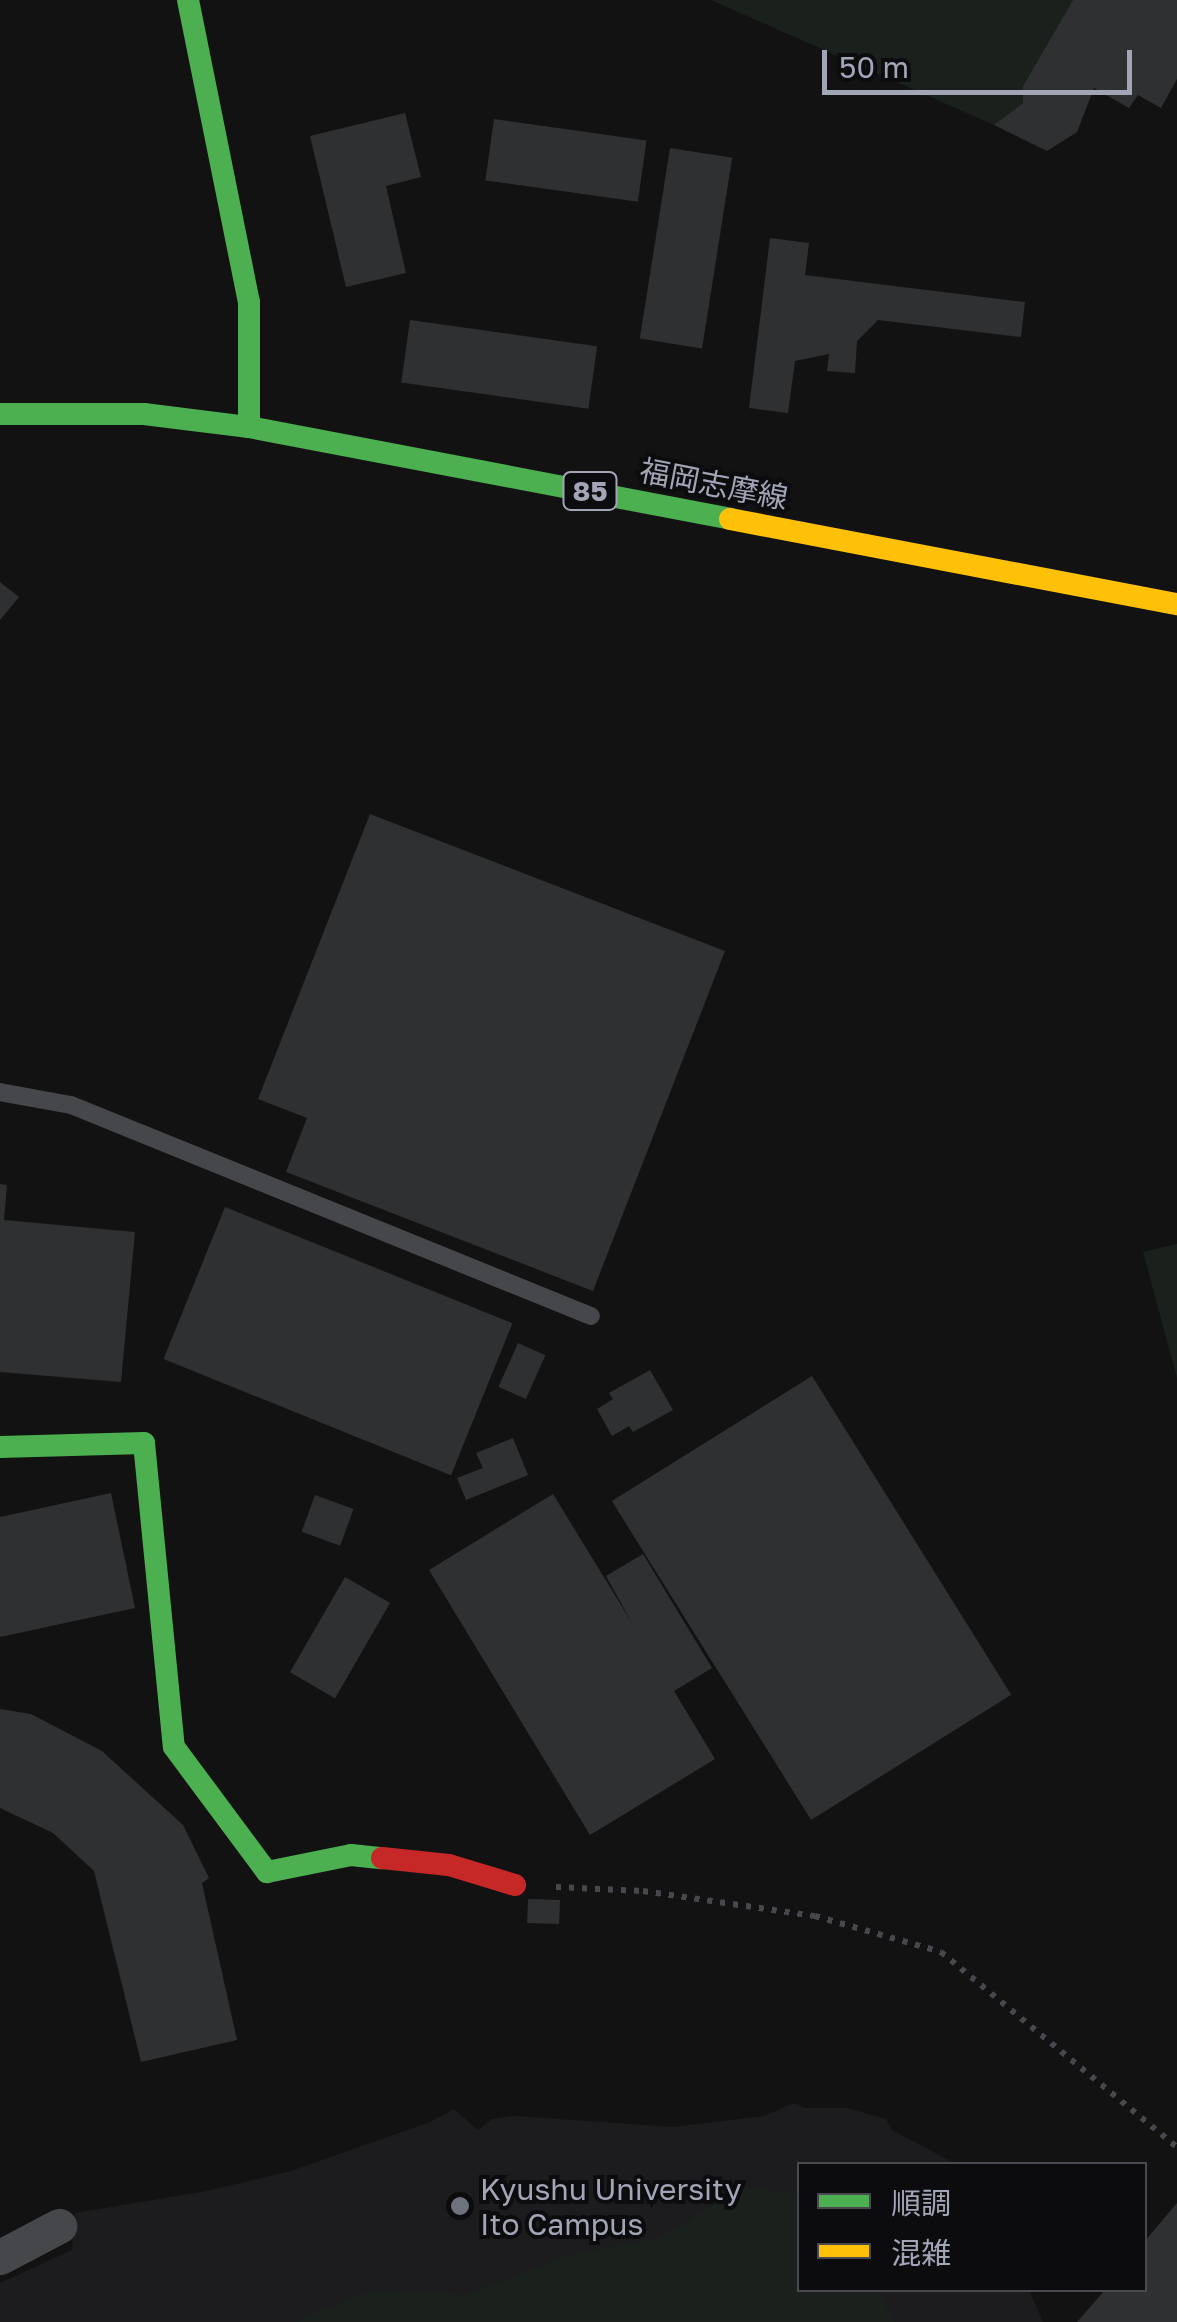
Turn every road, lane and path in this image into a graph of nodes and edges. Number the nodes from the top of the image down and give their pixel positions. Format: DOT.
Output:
graph roads {
  1 [pos="188,0"];
  2 [pos="6,409"];
  3 [pos="250,427"];
  4 [pos="1177,604"];
  5 [pos="0,1092"];
  6 [pos="592,1316"];
  7 [pos="0,1447"];
  8 [pos="515,1885"];
  9 [pos="1177,2147"];
  10 [pos="58,2226"];
  11 [pos="0,2258"];
  1 -- 3 [label="street"];
  2 -- 3 [label="street, 福岡志摩線 / 85"];
  3 -- 4 [label="street, 福岡志摩線 / 85"];
  5 -- 6 [label="lane"];
  7 -- 8 [label="street"];
  8 -- 9 [label="path"];
  10 -- 11 [label="street"];
}
